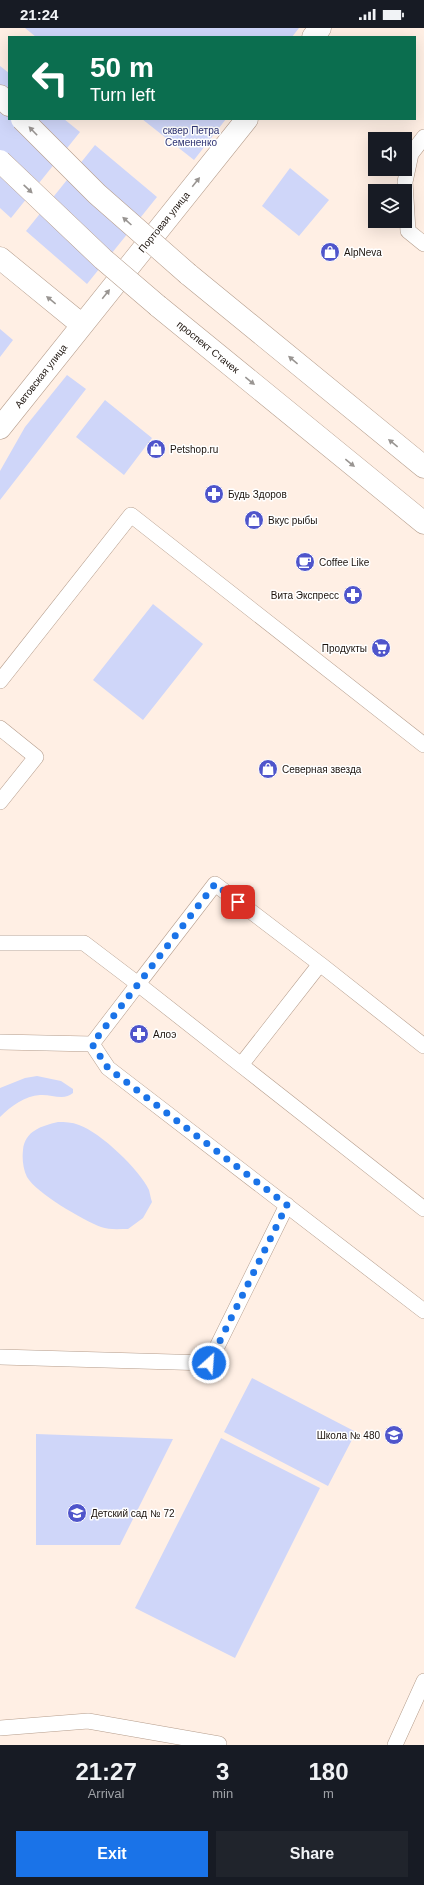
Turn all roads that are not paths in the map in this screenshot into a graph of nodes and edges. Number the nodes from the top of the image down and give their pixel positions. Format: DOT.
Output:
graph roads {
  1 [pos="320,28"];
  2 [pos="314,36"];
  3 [pos="0,96"];
  4 [pos="8,104"];
  5 [pos="23,120"];
  6 [pos="246,120"];
  7 [pos="424,137"];
  8 [pos="0,161"];
  9 [pos="424,244"];
  10 [pos="0,258"];
  11 [pos="82,324"];
  12 [pos="0,428"];
  13 [pos="424,467"];
  14 [pos="424,523"];
  15 [pos="0,681"];
  16 [pos="0,728"];
  17 [pos="424,745"];
  18 [pos="0,802"];
  19 [pos="0,943"];
  20 [pos="320,964"];
  21 [pos="138,984"];
  22 [pos="0,1042"];
  23 [pos="92,1044"];
  24 [pos="424,1046"];
  25 [pos="241,1065"];
  26 [pos="287,1205"];
  27 [pos="424,1209"];
  28 [pos="424,1311"];
  29 [pos="0,1357"];
  30 [pos="424,1681"];
  31 [pos="0,1728"];
  32 [pos="221,1745"];
  33 [pos="395,1745"];
  1 -- 2 [label="main road"];
  3 -- 4 [label="main road"];
  13 -- 5 [label="main road, one-way, bridge"];
  11 -- 6 [label="main road, Портовая улица, one-way"];
  7 -- 9 [label="lane"];
  8 -- 14 [label="main road, проспект Стачек, one-way, bridge"];
  11 -- 10 [label="main road, one-way"];
  11 -- 12 [label="main road, Автовская улица"];
  15 -- 17 [label="lane"];
  16 -- 18 [label="lane"];
  19 -- 21 [label="lane"];
  20 -- 21 [label="lane"];
  20 -- 24 [label="lane"];
  20 -- 25 [label="lane"];
  21 -- 23 [label="lane"];
  21 -- 25 [label="lane"];
  22 -- 23 [label="lane"];
  23 -- 26 [label="lane"];
  25 -- 27 [label="lane"];
  26 -- 28 [label="lane"];
  26 -- 29 [label="lane"];
  30 -- 33 [label="lane"];
  31 -- 32 [label="lane"];
}
